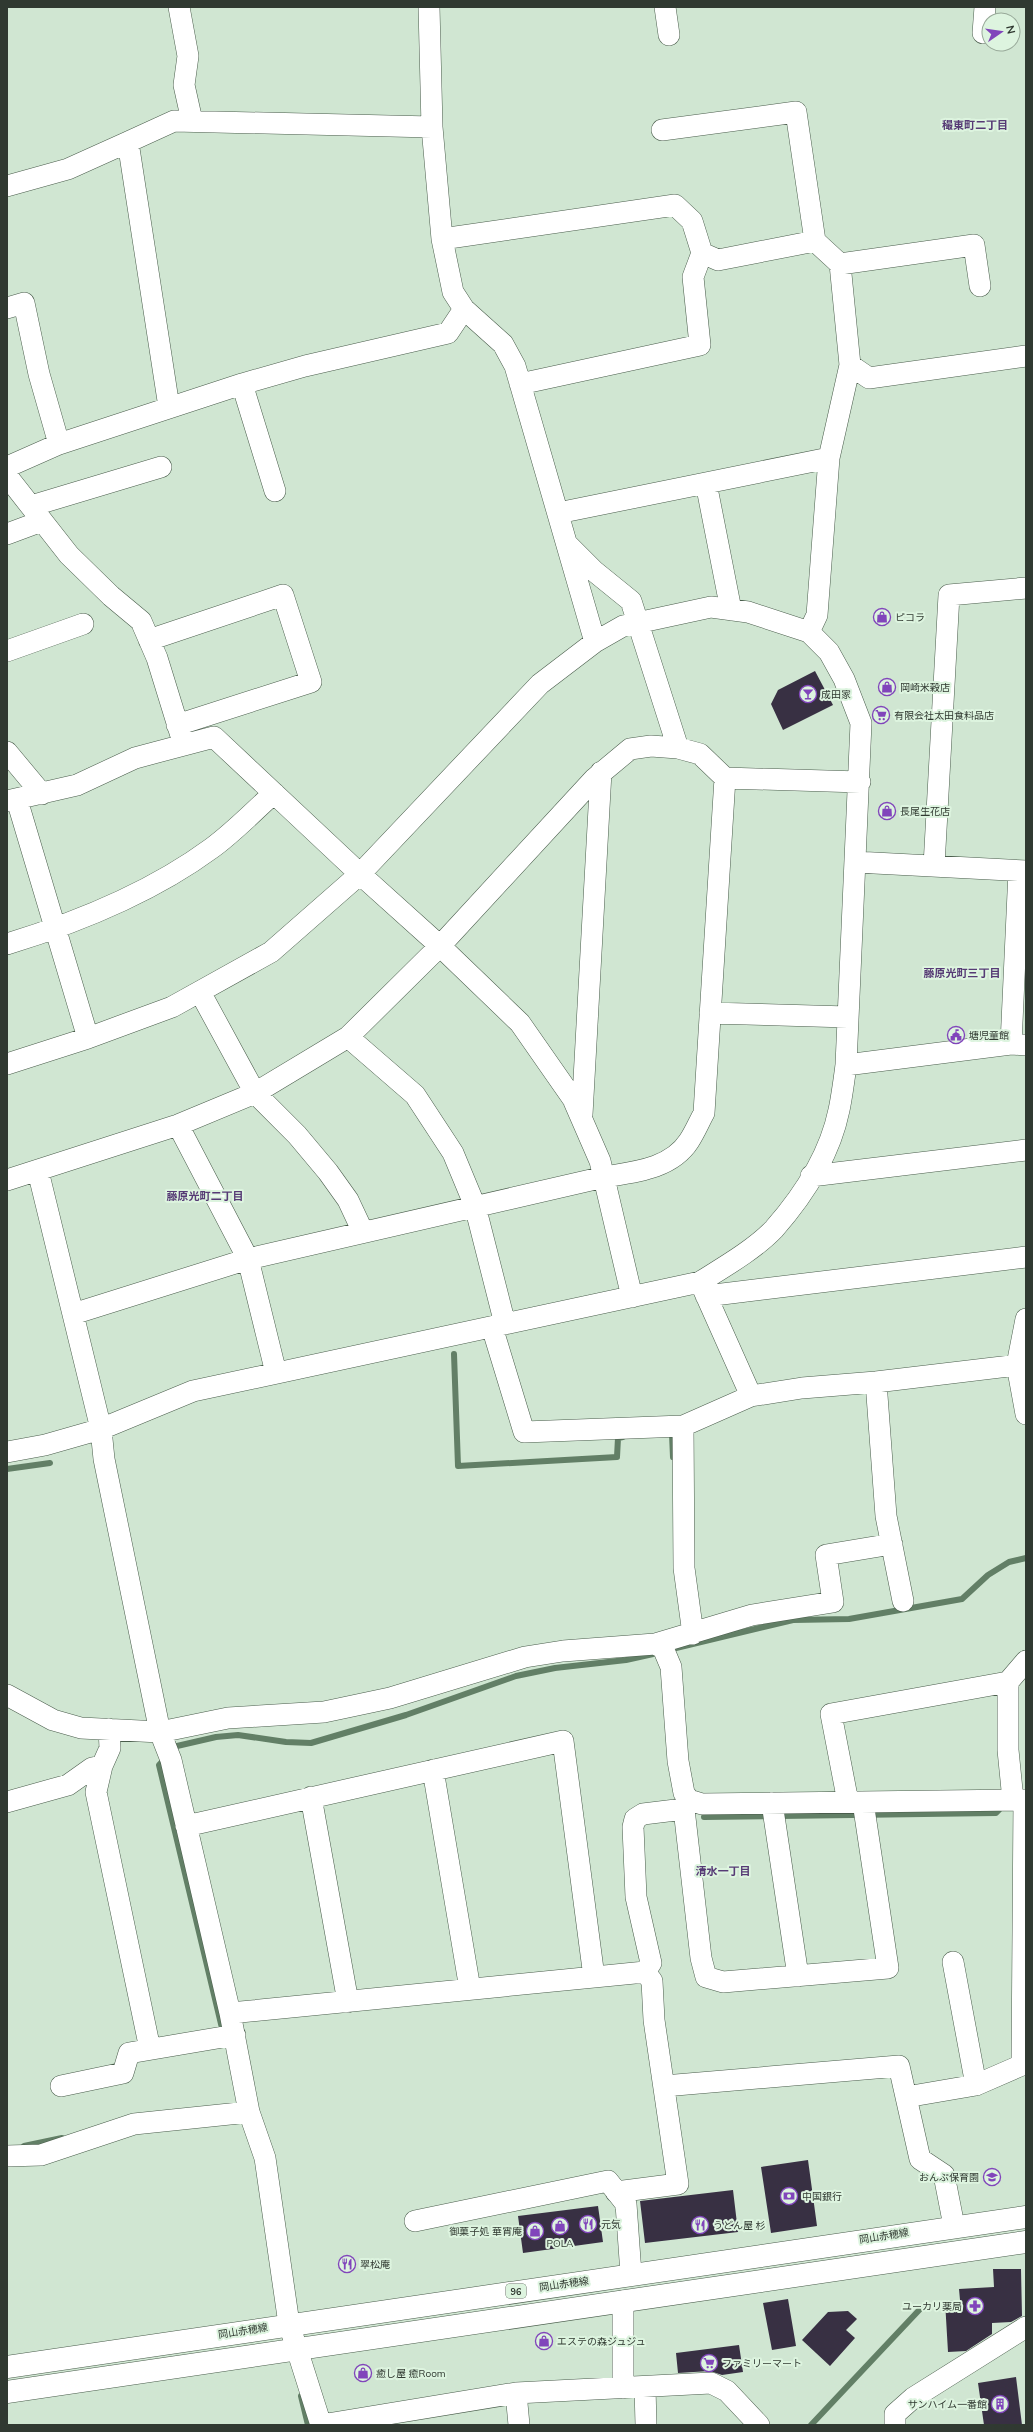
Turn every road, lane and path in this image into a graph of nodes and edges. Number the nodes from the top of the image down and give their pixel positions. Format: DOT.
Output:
graph roads {
  1 [pos="179,7"];
  2 [pos="429,7"];
  3 [pos="665,7"];
  4 [pos="669,35"];
  5 [pos="192,122"];
  6 [pos="432,127"];
  7 [pos="662,130"];
  8 [pos="128,142"];
  9 [pos="7,186"];
  10 [pos="442,239"];
  11 [pos="815,241"];
  12 [pos="702,253"];
  13 [pos="840,264"];
  14 [pos="980,286"];
  15 [pos="7,308"];
  16 [pos="464,309"];
  17 [pos="1026,356"];
  18 [pos="850,365"];
  19 [pos="242,384"];
  20 [pos="520,384"];
  21 [pos="169,407"];
  22 [pos="59,444"];
  23 [pos="829,458"];
  24 [pos="7,466"];
  25 [pos="161,467"];
  26 [pos="7,476"];
  27 [pos="706,483"];
  28 [pos="275,491"];
  29 [pos="558,513"];
  30 [pos="36,514"];
  31 [pos="7,534"];
  32 [pos="566,544"];
  33 [pos="1026,588"];
  34 [pos="731,610"];
  35 [pos="637,623"];
  36 [pos="84,624"];
  37 [pos="809,632"];
  38 [pos="149,640"];
  39 [pos="594,642"];
  40 [pos="7,651"];
  41 [pos="177,725"];
  42 [pos="184,746"];
  43 [pos="678,748"];
  44 [pos="7,752"];
  45 [pos="601,772"];
  46 [pos="725,778"];
  47 [pos="860,782"];
  48 [pos="42,794"];
  49 [pos="274,794"];
  50 [pos="12,801"];
  51 [pos="854,862"];
  52 [pos="934,866"];
  53 [pos="1022,871"];
  54 [pos="360,874"];
  55 [pos="55,930"];
  56 [pos="1021,942"];
  57 [pos="7,944"];
  58 [pos="440,946"];
  59 [pos="200,992"];
  60 [pos="710,1013"];
  61 [pos="848,1017"];
  62 [pos="348,1037"];
  63 [pos="88,1038"];
  64 [pos="1019,1044"];
  65 [pos="7,1064"];
  66 [pos="846,1065"];
  67 [pos="254,1093"];
  68 [pos="581,1117"];
  69 [pos="178,1125"];
  70 [pos="1026,1150"];
  71 [pos="38,1171"];
  72 [pos="811,1176"];
  73 [pos="604,1177"];
  74 [pos="7,1180"];
  75 [pos="475,1206"];
  76 [pos="363,1232"];
  77 [pos="1026,1258"];
  78 [pos="248,1259"];
  79 [pos="703,1289"];
  80 [pos="632,1297"];
  81 [pos="73,1314"];
  82 [pos="1026,1319"];
  83 [pos="498,1325"];
  84 [pos="1021,1365"];
  85 [pos="276,1373"];
  86 [pos="876,1382"];
  87 [pos="751,1396"];
  88 [pos="1026,1414"];
  89 [pos="684,1426"];
  90 [pos="101,1429"];
  91 [pos="7,1452"];
  92 [pos="892,1544"];
  93 [pos="903,1601"];
  94 [pos="688,1635"];
  95 [pos="662,1650"];
  96 [pos="1026,1661"];
  97 [pos="1008,1682"];
  98 [pos="7,1695"];
  99 [pos="109,1729"];
  100 [pos="166,1746"];
  101 [pos="102,1766"];
  102 [pos="433,1770"];
  103 [pos="311,1797"];
  104 [pos="1021,1800"];
  105 [pos="7,1802"];
  106 [pos="687,1804"];
  107 [pos="860,1808"];
  108 [pos="774,1812"];
  109 [pos="186,1826"];
  110 [pos="953,1962"];
  111 [pos="645,1972"];
  112 [pos="798,1976"];
  113 [pos="594,1977"];
  114 [pos="470,1989"];
  115 [pos="348,2002"];
  116 [pos="230,2013"];
  117 [pos="235,2035"];
  118 [pos="150,2049"];
  119 [pos="976,2085"];
  120 [pos="61,2086"];
  121 [pos="664,2086"];
  122 [pos="906,2097"];
  123 [pos="249,2112"];
  124 [pos="7,2156"];
  125 [pos="616,2192"];
  126 [pos="1026,2217"];
  127 [pos="416,2221"];
  128 [pos="954,2226"];
  129 [pos="1026,2242"];
  130 [pos="631,2274"];
  131 [pos="623,2301"];
  132 [pos="289,2324"];
  133 [pos="1026,2327"];
  134 [pos="297,2349"];
  135 [pos="7,2367"];
  136 [pos="645,2386"];
  137 [pos="623,2388"];
  138 [pos="7,2392"];
  139 [pos="516,2393"];
  140 [pos="891,2421"];
  141 [pos="321,2425"];
  142 [pos="518,2425"];
  143 [pos="646,2425"];
  144 [pos="759,2425"];
  1 -- 5 [label="street"];
  2 -- 6 [label="street"];
  3 -- 4 [label="street"];
  5 -- 6 [label="street"];
  5 -- 8 [label="street"];
  6 -- 10 [label="street"];
  7 -- 11 [label="street"];
  8 -- 9 [label="street"];
  8 -- 21 [label="street"];
  10 -- 12 [label="street"];
  10 -- 16 [label="street"];
  11 -- 12 [label="street"];
  11 -- 13 [label="street"];
  12 -- 20 [label="street"];
  13 -- 14 [label="street"];
  13 -- 18 [label="street"];
  15 -- 22 [label="street"];
  16 -- 19 [label="street"];
  16 -- 20 [label="street"];
  17 -- 18 [label="street"];
  18 -- 23 [label="street"];
  19 -- 21 [label="street"];
  19 -- 28 [label="street"];
  20 -- 29 [label="street"];
  21 -- 22 [label="street"];
  22 -- 24 [label="street"];
  23 -- 27 [label="street"];
  23 -- 37 [label="street"];
  25 -- 30 [label="street"];
  26 -- 30 [label="street"];
  27 -- 29 [label="street"];
  27 -- 34 [label="street"];
  29 -- 32 [label="street"];
  30 -- 31 [label="street"];
  30 -- 38 [label="street"];
  32 -- 35 [label="street"];
  32 -- 39 [label="street"];
  33 -- 52 [label="street"];
  34 -- 35 [label="street"];
  34 -- 37 [label="street"];
  35 -- 39 [label="street"];
  35 -- 43 [label="street"];
  36 -- 40 [label="street"];
  37 -- 47 [label="street"];
  38 -- 41 [label="street"];
  38 -- 41 [label="street"];
  39 -- 54 [label="street"];
  41 -- 42 [label="street"];
  42 -- 48 [label="street"];
  42 -- 49 [label="street"];
  43 -- 45 [label="street"];
  43 -- 46 [label="street"];
  44 -- 48 [label="street"];
  45 -- 58 [label="street"];
  45 -- 68 [label="street"];
  46 -- 47 [label="street"];
  46 -- 60 [label="street"];
  47 -- 51 [label="street"];
  48 -- 50 [label="street"];
  49 -- 54 [label="street"];
  49 -- 55 [label="street"];
  50 -- 55 [label="street"];
  51 -- 52 [label="street"];
  51 -- 61 [label="street"];
  52 -- 53 [label="street"];
  53 -- 56 [label="street"];
  54 -- 58 [label="street"];
  54 -- 59 [label="street"];
  55 -- 57 [label="street"];
  55 -- 63 [label="street"];
  56 -- 64 [label="street"];
  58 -- 62 [label="street"];
  58 -- 68 [label="street"];
  59 -- 63 [label="street"];
  59 -- 67 [label="street"];
  60 -- 61 [label="street"];
  60 -- 73 [label="street"];
  61 -- 66 [label="street"];
  62 -- 67 [label="street"];
  62 -- 75 [label="street"];
  63 -- 65 [label="street"];
  64 -- 66 [label="street"];
  66 -- 72 [label="street"];
  67 -- 69 [label="street"];
  67 -- 76 [label="street"];
  68 -- 73 [label="street"];
  69 -- 71 [label="street"];
  69 -- 78 [label="street"];
  70 -- 72 [label="street"];
  71 -- 74 [label="street"];
  71 -- 81 [label="street"];
  72 -- 79 [label="street"];
  73 -- 75 [label="street"];
  73 -- 80 [label="street"];
  75 -- 76 [label="street"];
  75 -- 83 [label="street"];
  76 -- 78 [label="street"];
  77 -- 79 [label="street"];
  78 -- 81 [label="street"];
  78 -- 85 [label="street"];
  79 -- 80 [label="street"];
  79 -- 87 [label="street"];
  80 -- 83 [label="street"];
  81 -- 90 [label="street"];
  82 -- 84 [label="street"];
  83 -- 85 [label="street"];
  83 -- 89 [label="street"];
  84 -- 86 [label="street"];
  84 -- 88 [label="street"];
  85 -- 90 [label="street"];
  86 -- 87 [label="street"];
  86 -- 92 [label="street"];
  87 -- 89 [label="street"];
  89 -- 94 [label="street"];
  90 -- 91 [label="street"];
  90 -- 100 [label="street"];
  92 -- 93 [label="street"];
  92 -- 94 [label="street"];
  94 -- 95 [label="street"];
  95 -- 100 [label="street"];
  95 -- 106 [label="street"];
  96 -- 97 [label="street"];
  97 -- 104 [label="street"];
  97 -- 107 [label="street"];
  98 -- 99 [label="street"];
  99 -- 100 [label="street"];
  99 -- 101 [label="street"];
  100 -- 109 [label="street"];
  101 -- 105 [label="street"];
  101 -- 118 [label="street"];
  102 -- 103 [label="street"];
  102 -- 113 [label="street"];
  102 -- 114 [label="street"];
  103 -- 109 [label="street"];
  103 -- 115 [label="street"];
  104 -- 107 [label="street"];
  104 -- 119 [label="street"];
  106 -- 108 [label="street"];
  106 -- 111 [label="street"];
  106 -- 112 [label="street"];
  107 -- 108 [label="street"];
  107 -- 112 [label="street"];
  108 -- 112 [label="street"];
  109 -- 116 [label="street"];
  110 -- 119 [label="street"];
  111 -- 113 [label="street"];
  111 -- 121 [label="street"];
  113 -- 114 [label="street"];
  114 -- 115 [label="street"];
  115 -- 116 [label="street"];
  116 -- 117 [label="street"];
  117 -- 118 [label="street"];
  117 -- 123 [label="street"];
  118 -- 120 [label="street"];
  119 -- 122 [label="street"];
  121 -- 122 [label="street"];
  121 -- 125 [label="street"];
  122 -- 128 [label="street"];
  123 -- 124 [label="street"];
  123 -- 132 [label="street"];
  125 -- 127 [label="street"];
  125 -- 130 [label="street"];
  126 -- 128 [label="main road, 岡山赤穂線 / 96"];
  128 -- 130 [label="main road, 岡山赤穂線 / 96"];
  129 -- 131 [label="main road"];
  130 -- 132 [label="main road, 岡山赤穂線 / 96"];
  131 -- 134 [label="main road"];
  131 -- 137 [label="street"];
  132 -- 134 [label="street"];
  132 -- 135 [label="main road, 岡山赤穂線 / 96"];
  133 -- 140 [label="street"];
  134 -- 138 [label="main road"];
  134 -- 141 [label="street"];
  136 -- 137 [label="street"];
  136 -- 143 [label="street"];
  136 -- 144 [label="street"];
  137 -- 139 [label="street"];
  139 -- 141 [label="street"];
  139 -- 142 [label="street"];
}
